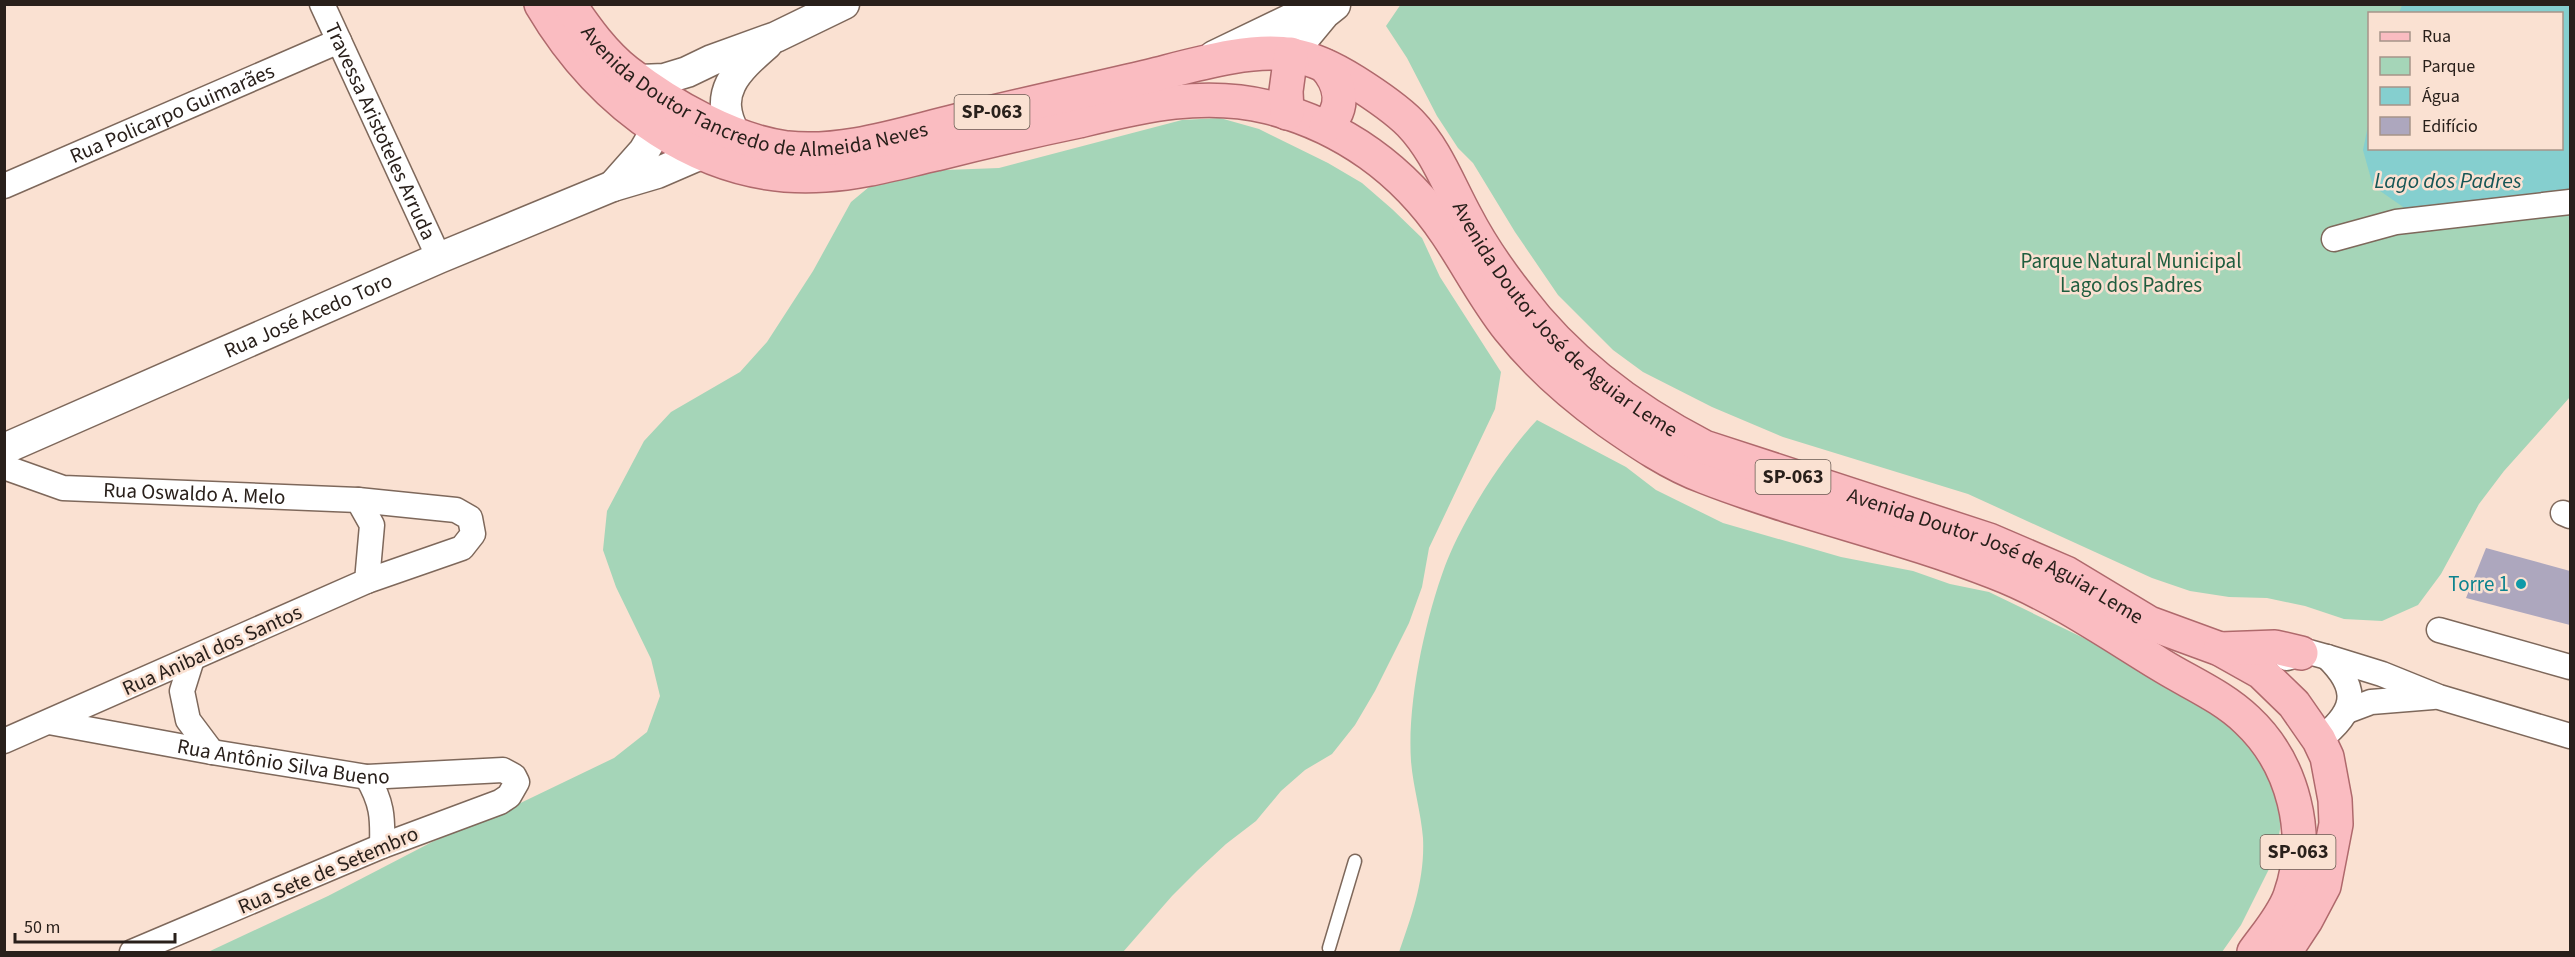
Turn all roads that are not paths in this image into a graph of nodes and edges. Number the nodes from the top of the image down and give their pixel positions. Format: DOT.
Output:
graph roads {
  1 [pos="322,4"];
  2 [pos="541,4"];
  3 [pos="570,4"];
  4 [pos="844,4"];
  5 [pos="1334,4"];
  6 [pos="776,37"];
  7 [pos="339,41"];
  8 [pos="1310,54"];
  9 [pos="1194,65"];
  10 [pos="640,80"];
  11 [pos="689,112"];
  12 [pos="1287,113"];
  13 [pos="1326,126"];
  14 [pos="657,129"];
  15 [pos="735,134"];
  16 [pos="701,154"];
  17 [pos="4,186"];
  18 [pos="613,186"];
  19 [pos="2571,202"];
  20 [pos="2334,239"];
  21 [pos="439,258"];
  22 [pos="4,449"];
  23 [pos="4,467"];
  24 [pos="358,500"];
  25 [pos="367,581"];
  26 [pos="2439,630"];
  27 [pos="2220,649"];
  28 [pos="2314,655"];
  29 [pos="192,659"];
  30 [pos="2571,667"];
  31 [pos="2261,672"];
  32 [pos="2439,697"];
  33 [pos="2347,711"];
  34 [pos="2244,716"];
  35 [pos="49,722"];
  36 [pos="2571,736"];
  37 [pos="4,741"];
  38 [pos="2319,741"];
  39 [pos="2270,746"];
  40 [pos="212,752"];
  41 [pos="367,777"];
  42 [pos="517,782"];
  43 [pos="382,846"];
  44 [pos="1355,861"];
  45 [pos="1329,948"];
  46 [pos="132,952"];
  47 [pos="2254,952"];
  48 [pos="2285,952"];
  1 -- 7 [label="street, Travessa Aristoteles Arruda"];
  2 -- 14 [label="main road, Avenida Doutor Tancredo de Almeida Neves / SP-063"];
  3 -- 10 [label="main road, Avenida Doutor Tancredo de Almeida Neves / SP-063"];
  4 -- 6 [label="street"];
  5 -- 8 [label="street"];
  5 -- 9 [label="street"];
  6 -- 10 [label="street"];
  6 -- 15 [label="street"];
  7 -- 17 [label="street, Rua Policarpo Guimarães"];
  7 -- 21 [label="street, Travessa Aristoteles Arruda"];
  8 -- 9 [label="main road, Avenida Doutor Tancredo de Almeida Neves / SP-063"];
  8 -- 12 [label="main road"];
  8 -- 13 [label="main road"];
  8 -- 27 [label="main road, Avenida Doutor José de Aguiar Leme / SP-063"];
  9 -- 15 [label="main road, Avenida Doutor Tancredo de Almeida Neves / SP-063"];
  10 -- 11 [label="main road, Avenida Doutor Tancredo de Almeida Neves / SP-063"];
  11 -- 14 [label="street"];
  11 -- 15 [label="main road, Avenida Doutor Tancredo de Almeida Neves / SP-063"];
  12 -- 13 [label="main road, Avenida Doutor José de Aguiar Leme / SP-063"];
  12 -- 16 [label="main road, Avenida Doutor Tancredo de Almeida Neves / SP-063"];
  13 -- 34 [label="main road, Avenida Doutor José de Aguiar Leme / SP-063"];
  14 -- 16 [label="main road, Avenida Doutor Tancredo de Almeida Neves / SP-063"];
  14 -- 18 [label="street, Rua José Acedo Toro"];
  16 -- 18 [label="street, Rua José Acedo Toro"];
  18 -- 21 [label="street, Rua José Acedo Toro"];
  19 -- 20 [label="street"];
  21 -- 22 [label="street, Rua José Acedo Toro"];
  23 -- 24 [label="street, Rua Oswaldo A. Melo"];
  24 -- 25 [label="street"];
  24 -- 25 [label="street, Rua Oswaldo A. Melo"];
  25 -- 29 [label="street, Rua Anibal dos Santos"];
  26 -- 30 [label="street"];
  27 -- 28 [label="main road"];
  27 -- 31 [label="main road, Avenida Doutor José de Aguiar Leme / SP-063"];
  28 -- 31 [label="street"];
  28 -- 32 [label="street"];
  28 -- 33 [label="street"];
  29 -- 35 [label="street, Rua Anibal dos Santos"];
  29 -- 40 [label="street"];
  31 -- 34 [label="main road"];
  31 -- 38 [label="main road, Avenida Doutor José de Aguiar Leme / SP-063"];
  32 -- 33 [label="street"];
  32 -- 36 [label="street"];
  33 -- 38 [label="street"];
  34 -- 39 [label="main road, Avenida Doutor José de Aguiar Leme / SP-063"];
  35 -- 37 [label="street, Rua Anibal dos Santos"];
  35 -- 40 [label="street, Rua Antônio Silva Bueno"];
  38 -- 39 [label="main road"];
  38 -- 48 [label="main road, Avenida Doutor José de Aguiar Leme / SP-063"];
  39 -- 47 [label="main road, Avenida Doutor José de Aguiar Leme / SP-063"];
  40 -- 41 [label="street, Rua Antônio Silva Bueno"];
  41 -- 42 [label="street, Rua Antônio Silva Bueno"];
  41 -- 43 [label="street"];
  42 -- 43 [label="street, Rua Sete de Setembro"];
  43 -- 46 [label="street, Rua Sete de Setembro"];
  44 -- 45 [label="lane"];
}
